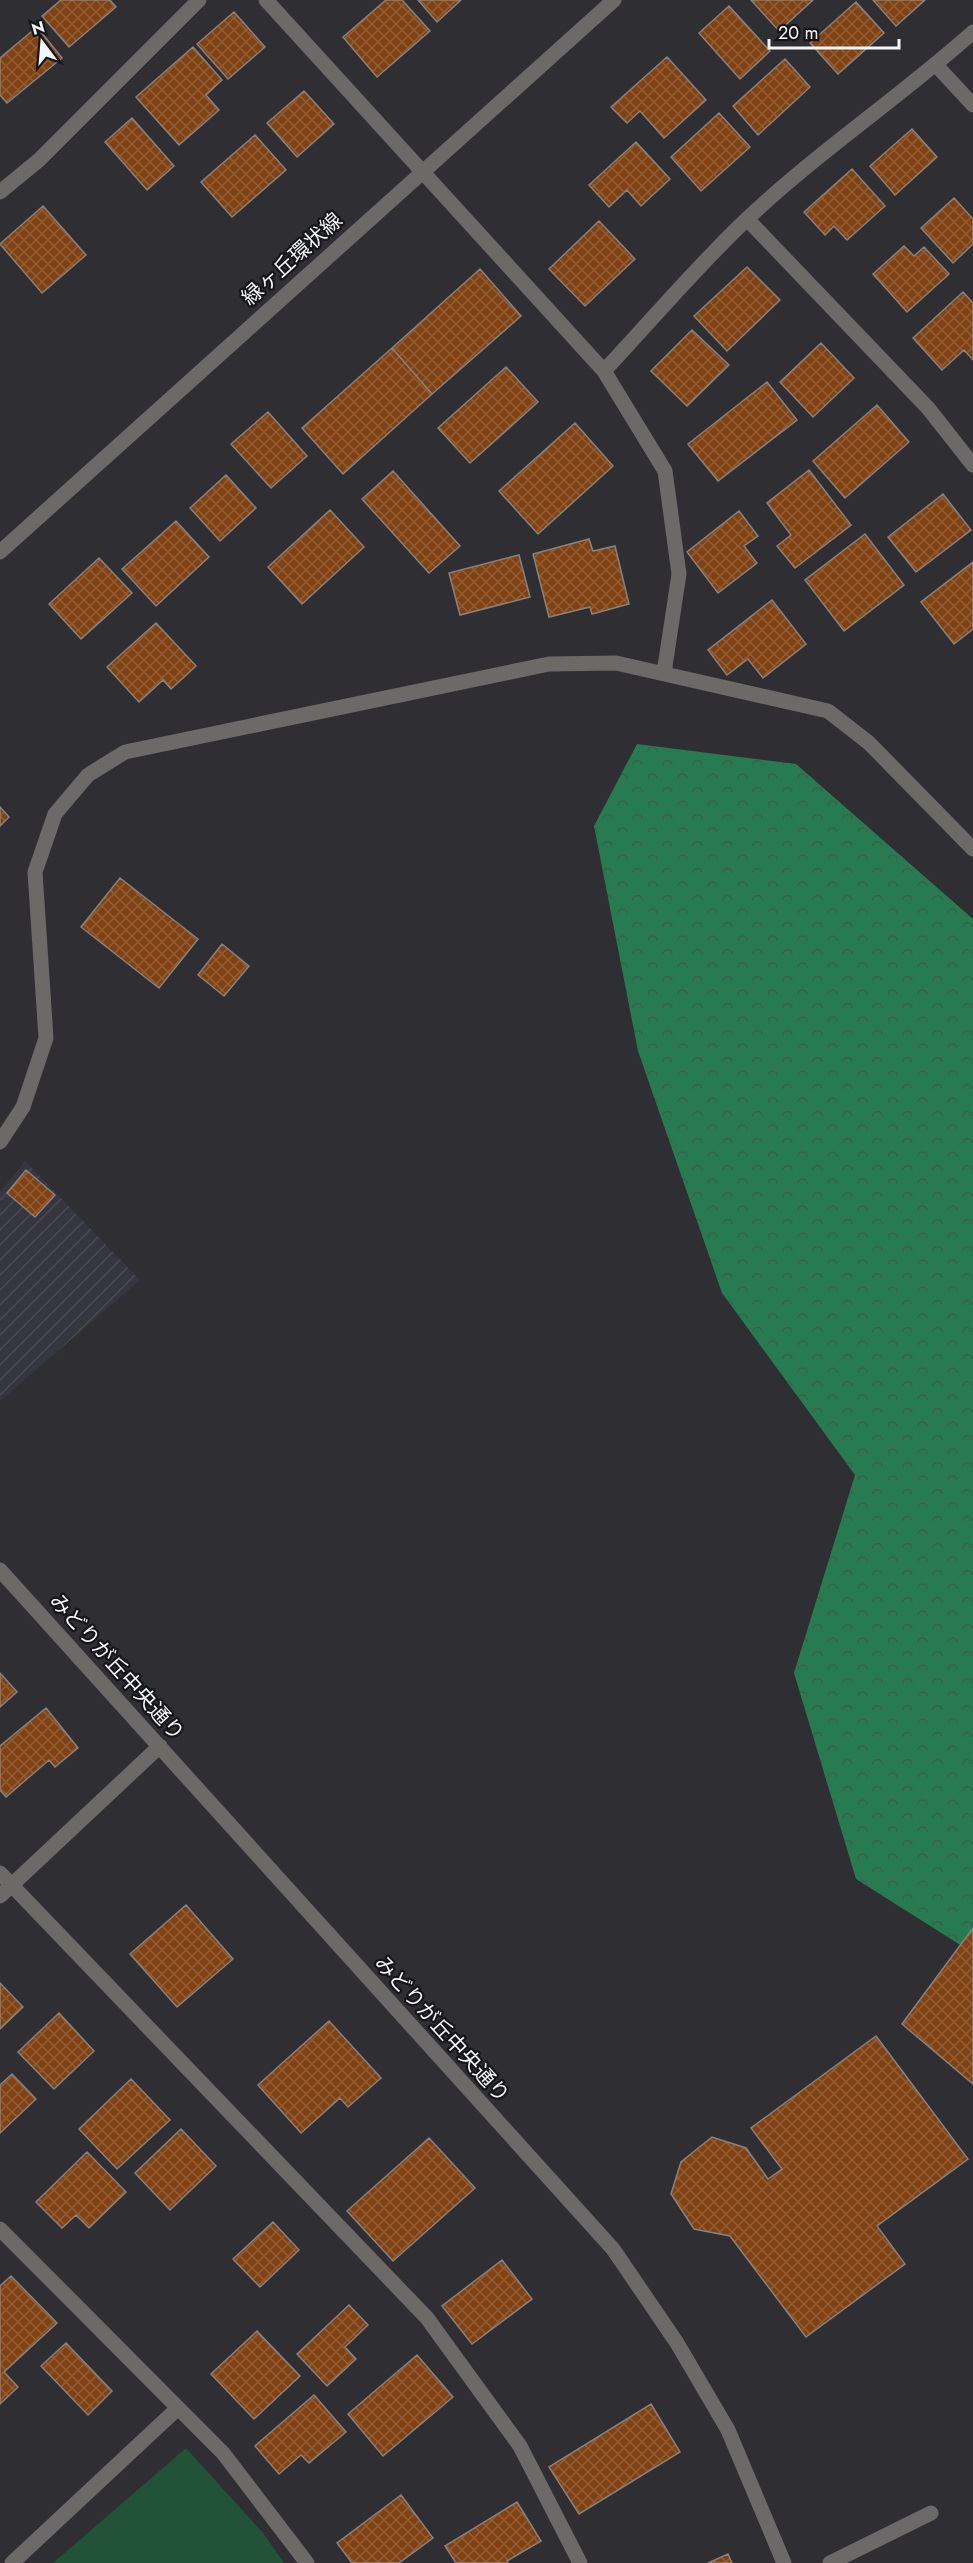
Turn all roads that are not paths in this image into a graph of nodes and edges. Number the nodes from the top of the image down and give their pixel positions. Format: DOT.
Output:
graph roads {
  1 [pos="199,0"];
  2 [pos="266,0"];
  3 [pos="614,0"];
  4 [pos="973,32"];
  5 [pos="936,64"];
  6 [pos="973,105"];
  7 [pos="421,172"];
  8 [pos="0,192"];
  9 [pos="747,219"];
  10 [pos="604,371"];
  11 [pos="973,465"];
  12 [pos="0,552"];
  13 [pos="664,673"];
  14 [pos="973,849"];
  15 [pos="0,1142"];
  16 [pos="0,1570"];
  17 [pos="160,1746"];
  18 [pos="0,1873"];
  19 [pos="6,1891"];
  20 [pos="0,2229"];
  21 [pos="178,2408"];
  22 [pos="931,2513"];
  23 [pos="12,2563"];
  24 [pos="307,2563"];
  25 [pos="580,2563"];
  26 [pos="784,2563"];
  27 [pos="830,2563"];
  1 -- 8 [label="street"];
  2 -- 7 [label="street"];
  3 -- 7 [label="street, 緑ヶ丘環状線"];
  4 -- 5 [label="street"];
  5 -- 6 [label="street"];
  5 -- 9 [label="street"];
  7 -- 10 [label="street"];
  7 -- 12 [label="street, 緑ヶ丘環状線"];
  9 -- 10 [label="street"];
  9 -- 11 [label="street"];
  10 -- 13 [label="street"];
  13 -- 14 [label="street"];
  13 -- 15 [label="street"];
  16 -- 17 [label="street, みどりが丘中央通り"];
  17 -- 19 [label="street"];
  17 -- 26 [label="street, みどりが丘中央通り"];
  18 -- 19 [label="street"];
  19 -- 25 [label="street"];
  20 -- 21 [label="street"];
  21 -- 23 [label="street"];
  21 -- 24 [label="street"];
  22 -- 27 [label="street"];
}
